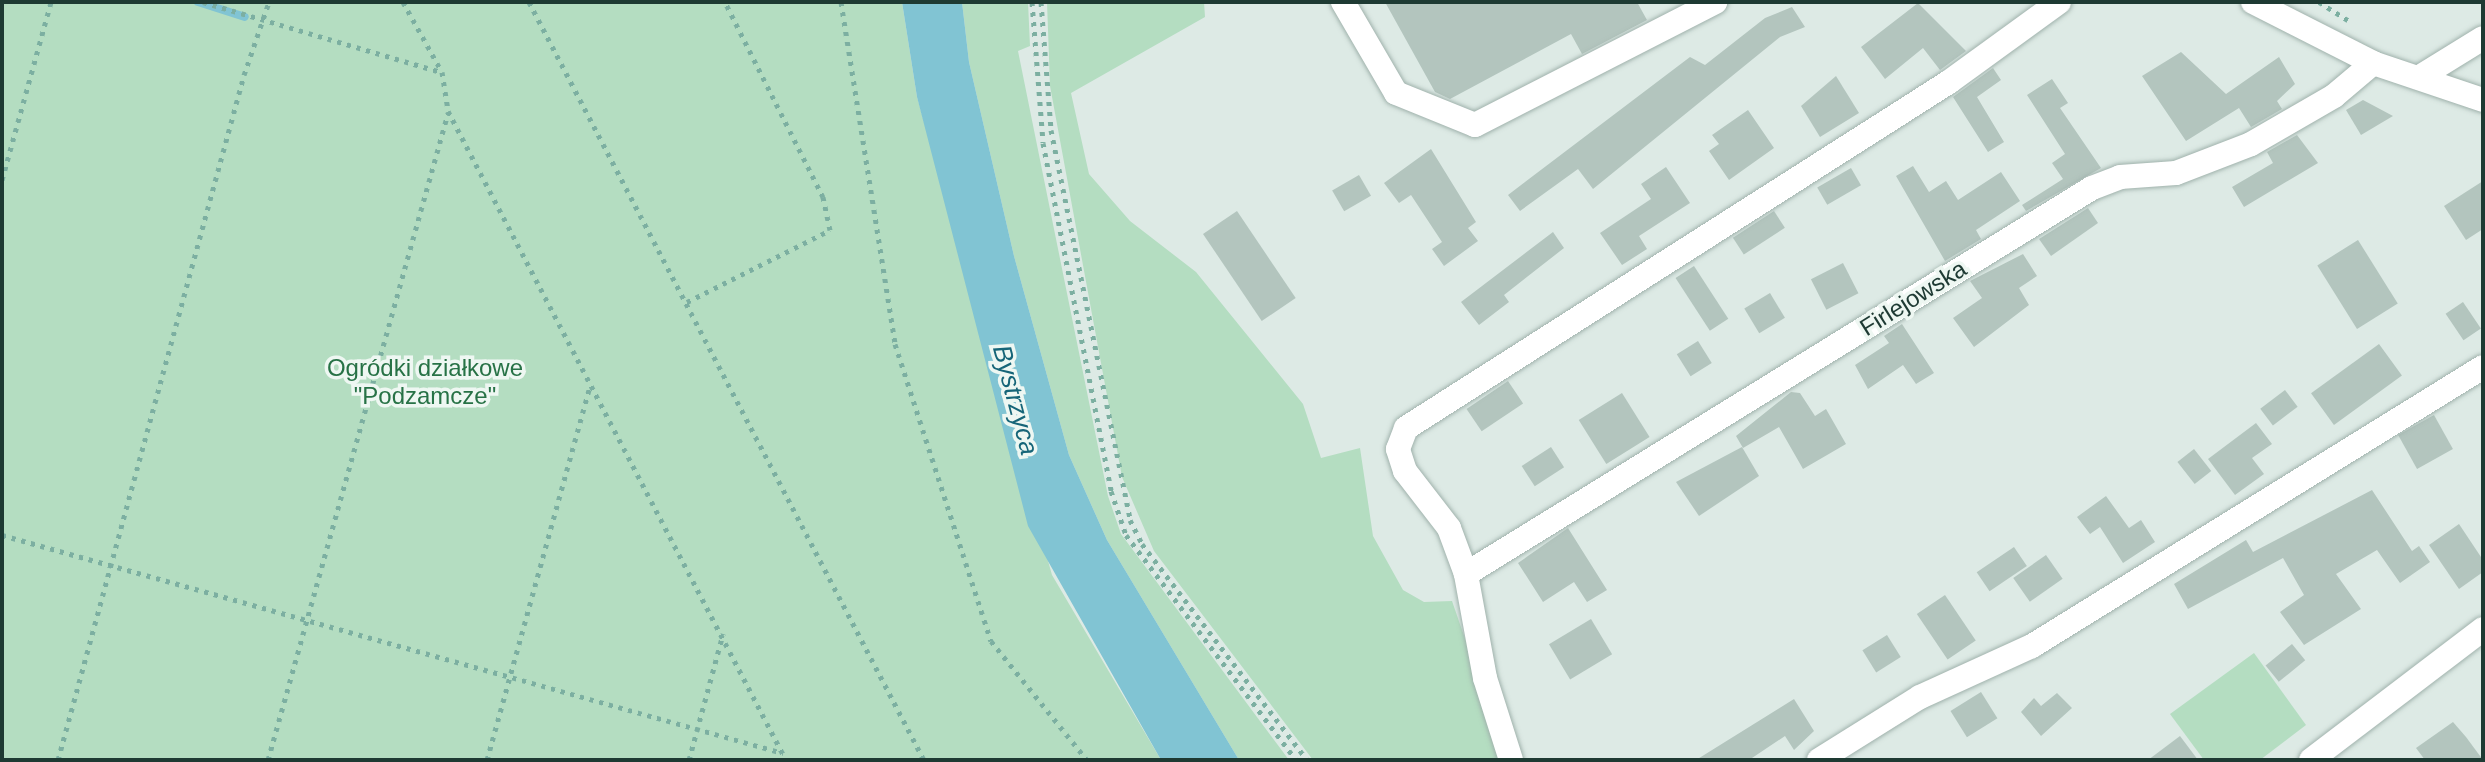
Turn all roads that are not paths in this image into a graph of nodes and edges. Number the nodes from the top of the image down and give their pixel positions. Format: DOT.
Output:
graph roads {
  1 [pos="1343,2"];
  2 [pos="1715,2"];
  3 [pos="2059,2"];
  4 [pos="2253,2"];
  5 [pos="2483,38"];
  6 [pos="2373,63"];
  7 [pos="2423,75"];
  8 [pos="2483,100"];
  9 [pos="2483,367"];
  10 [pos="1466,574"];
  11 [pos="2483,629"];
  12 [pos="1511,760"];
  13 [pos="1819,760"];
  14 [pos="2311,760"];
  1 -- 2 [label="street"];
  3 -- 10 [label="street"];
  4 -- 6 [label="street"];
  5 -- 7 [label="street"];
  6 -- 7 [label="street"];
  6 -- 10 [label="street, Firlejowska"];
  7 -- 8 [label="street"];
  9 -- 13 [label="street"];
  10 -- 12 [label="street"];
  11 -- 14 [label="street"];
}
